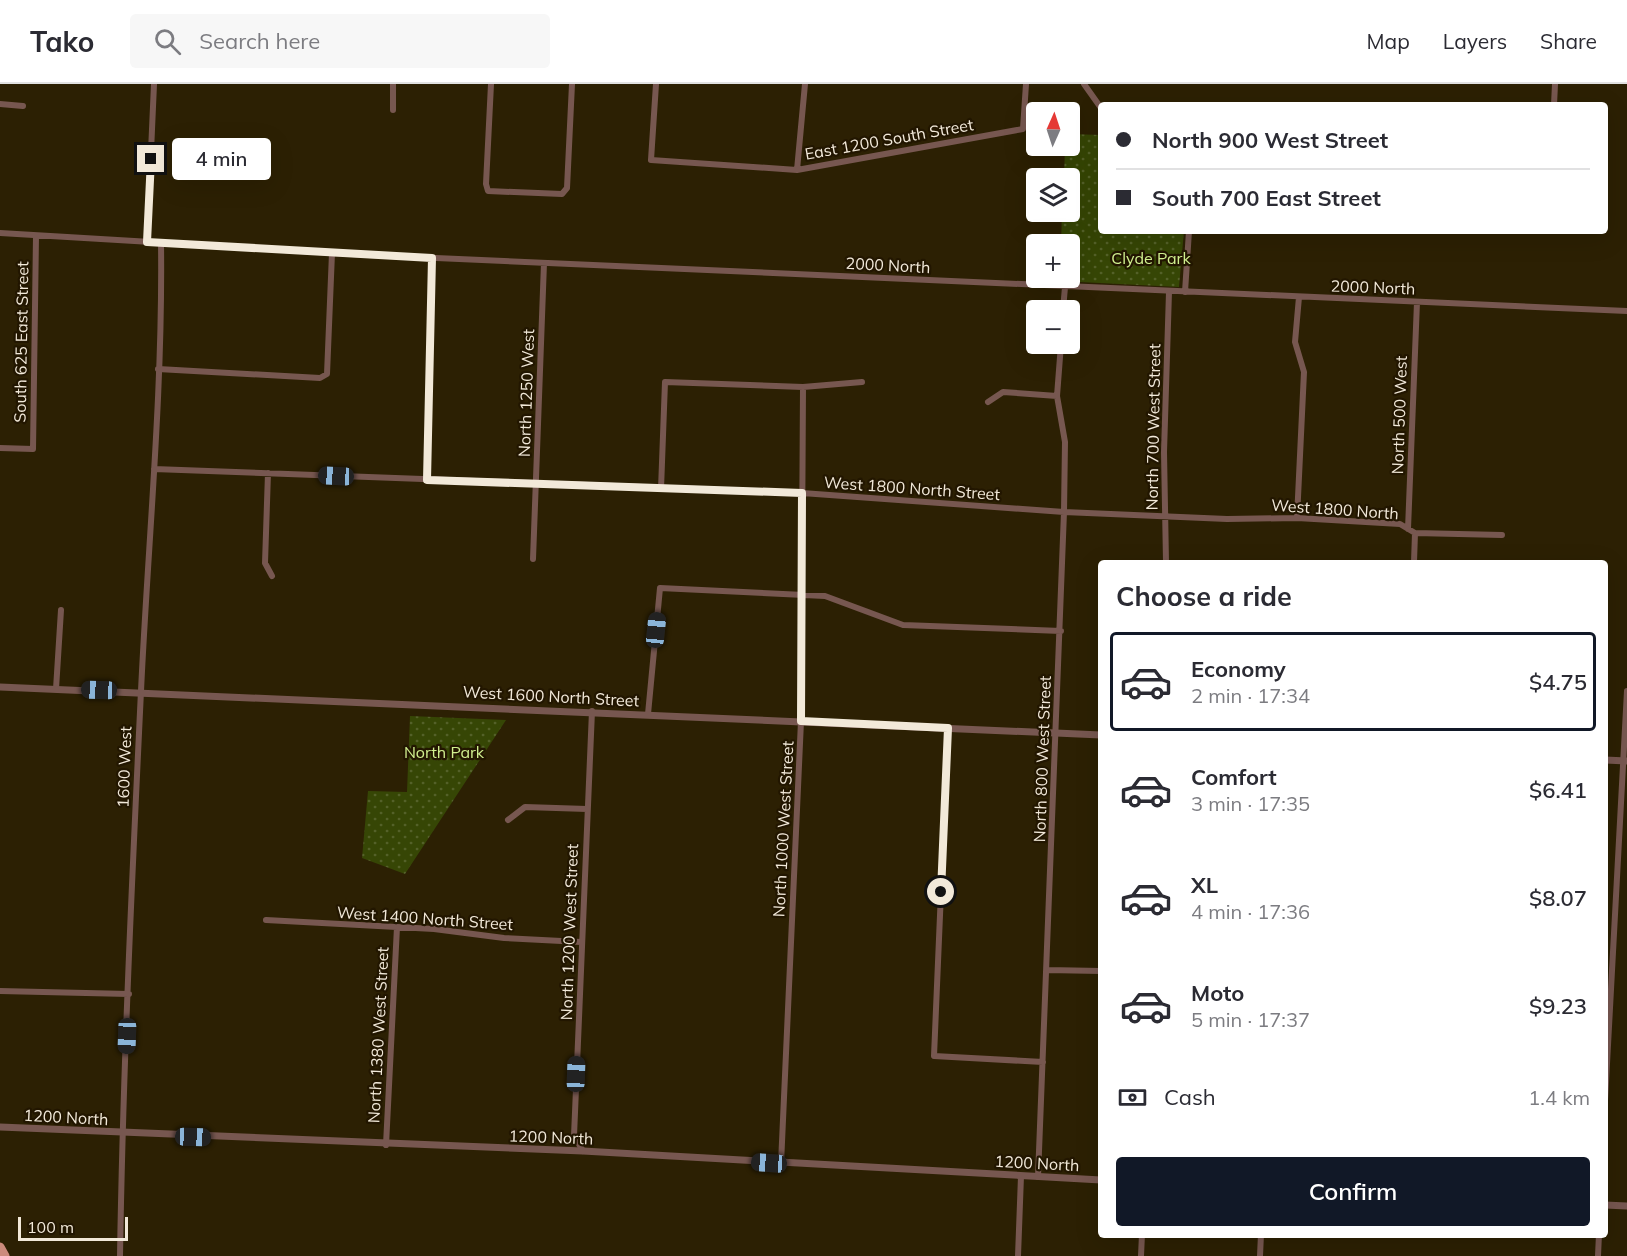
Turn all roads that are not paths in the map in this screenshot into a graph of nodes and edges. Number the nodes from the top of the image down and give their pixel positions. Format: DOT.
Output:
graph roads {
  1 [pos="154,84"];
  2 [pos="393,84"];
  3 [pos="491,84"];
  4 [pos="572,84"];
  5 [pos="656,84"];
  6 [pos="805,84"];
  7 [pos="1026,84"];
  8 [pos="1084,84"];
  9 [pos="1556,84"];
  10 [pos="1554,102"];
  11 [pos="0,104"];
  12 [pos="1098,104"];
  13 [pos="23,106"];
  14 [pos="393,110"];
  15 [pos="797,170"];
  16 [pos="0,233"];
  17 [pos="1189,234"];
  18 [pos="36,236"];
  19 [pos="147,242"];
  20 [pos="161,243"];
  21 [pos="332,253"];
  22 [pos="432,258"];
  23 [pos="544,263"];
  24 [pos="1026,285"];
  25 [pos="1080,288"];
  26 [pos="1169,292"];
  27 [pos="1185,292"];
  28 [pos="1299,297"];
  29 [pos="1417,302"];
  30 [pos="1627,311"];
  31 [pos="1060,354"];
  32 [pos="158,369"];
  33 [pos="862,382"];
  34 [pos="802,387"];
  35 [pos="1057,396"];
  36 [pos="988,402"];
  37 [pos="0,448"];
  38 [pos="154,469"];
  39 [pos="268,473"];
  40 [pos="427,480"];
  41 [pos="536,484"];
  42 [pos="661,489"];
  43 [pos="802,493"];
  44 [pos="1064,512"];
  45 [pos="1165,517"];
  46 [pos="1297,518"];
  47 [pos="1412,531"];
  48 [pos="1502,535"];
  49 [pos="533,559"];
  50 [pos="1166,560"];
  51 [pos="1414,560"];
  52 [pos="272,576"];
  53 [pos="802,594"];
  54 [pos="62,610"];
  55 [pos="1061,631"];
  56 [pos="0,687"];
  57 [pos="56,688"];
  58 [pos="141,692"];
  59 [pos="1627,692"];
  60 [pos="592,711"];
  61 [pos="648,714"];
  62 [pos="801,721"];
  63 [pos="948,728"];
  64 [pos="1056,733"];
  65 [pos="1098,735"];
  66 [pos="1608,760"];
  67 [pos="1625,761"];
  68 [pos="587,809"];
  69 [pos="508,820"];
  70 [pos="266,920"];
  71 [pos="397,927"];
  72 [pos="581,942"];
  73 [pos="1047,970"];
  74 [pos="1098,971"];
  75 [pos="0,991"];
  76 [pos="129,994"];
  77 [pos="1608,1050"];
  78 [pos="1043,1062"];
  79 [pos="0,1127"];
  80 [pos="122,1134"];
  81 [pos="386,1145"];
  82 [pos="584,1151"];
  83 [pos="781,1164"];
  84 [pos="1021,1176"];
  85 [pos="1038,1177"];
  86 [pos="1098,1180"];
  87 [pos="1608,1204"];
  88 [pos="1627,1206"];
  89 [pos="1142,1238"];
  90 [pos="1261,1238"];
  91 [pos="1599,1238"];
  92 [pos="0,1247"];
  93 [pos="5,1256"];
  94 [pos="120,1256"];
  95 [pos="1018,1256"];
  96 [pos="1141,1256"];
  97 [pos="1260,1256"];
  98 [pos="1598,1256"];
  1 -- 19 [label="street"];
  2 -- 14 [label="street"];
  3 -- 4 [label="street"];
  5 -- 15 [label="street, East 1200 South Street"];
  6 -- 15 [label="street"];
  7 -- 15 [label="street, East 1200 South Street"];
  8 -- 12 [label="street"];
  9 -- 10 [label="street"];
  11 -- 13 [label="street"];
  16 -- 18 [label="street, 2000 North"];
  17 -- 27 [label="street"];
  18 -- 19 [label="street, 2000 North"];
  18 -- 37 [label="street, South 625 East Street"];
  19 -- 20 [label="street, 2000 North"];
  20 -- 21 [label="street, 2000 North"];
  20 -- 32 [label="street, 1600 West"];
  21 -- 22 [label="street, 2000 North"];
  21 -- 32 [label="street"];
  22 -- 23 [label="street, 2000 North"];
  22 -- 40 [label="street"];
  23 -- 24 [label="street, 2000 North"];
  23 -- 41 [label="street, North 1250 West"];
  25 -- 26 [label="street, 2000 North"];
  26 -- 27 [label="street, 2000 North"];
  26 -- 45 [label="street, North 700 West Street"];
  27 -- 28 [label="street, 2000 North"];
  28 -- 29 [label="street, 2000 North"];
  28 -- 46 [label="street"];
  29 -- 30 [label="street, 2000 North"];
  29 -- 47 [label="street, North 500 West"];
  31 -- 35 [label="street, North 800 West Street"];
  32 -- 38 [label="street, 1600 West"];
  33 -- 34 [label="street"];
  34 -- 42 [label="street"];
  34 -- 43 [label="street, North 1000 West Street"];
  35 -- 36 [label="street"];
  35 -- 44 [label="street, North 800 West Street"];
  38 -- 39 [label="street, West 1800 North Street"];
  38 -- 58 [label="street, 1600 West"];
  39 -- 40 [label="street, West 1800 North Street"];
  39 -- 52 [label="street"];
  40 -- 41 [label="street, West 1800 North Street"];
  41 -- 42 [label="street, West 1800 North Street"];
  41 -- 49 [label="street, North 1250 West"];
  42 -- 43 [label="street, West 1800 North Street"];
  43 -- 44 [label="street, West 1800 North Street"];
  43 -- 53 [label="street, North 1000 West Street"];
  44 -- 45 [label="street, West 1800 North Street"];
  44 -- 55 [label="street, North 800 West Street"];
  45 -- 46 [label="street, West 1800 North"];
  45 -- 50 [label="street, North 700 West Street"];
  46 -- 47 [label="street, West 1800 North"];
  47 -- 48 [label="street, West 1800 North"];
  47 -- 51 [label="street, North 500 West"];
  53 -- 55 [label="street"];
  53 -- 61 [label="street"];
  53 -- 62 [label="street, North 1000 West Street"];
  54 -- 57 [label="street"];
  55 -- 64 [label="street, North 800 West Street"];
  56 -- 57 [label="street, West 1600 North Street"];
  57 -- 58 [label="street, West 1600 North Street"];
  58 -- 60 [label="street, West 1600 North Street"];
  58 -- 76 [label="street, 1600 West"];
  59 -- 67 [label="street"];
  60 -- 61 [label="street, West 1600 North Street"];
  60 -- 68 [label="street, North 1200 West Street"];
  61 -- 62 [label="street, West 1600 North Street"];
  62 -- 63 [label="street, West 1600 North Street"];
  62 -- 83 [label="street, North 1000 West Street"];
  63 -- 64 [label="street, West 1600 North Street"];
  63 -- 78 [label="street"];
  64 -- 65 [label="street, West 1600 North Street"];
  64 -- 73 [label="street, North 800 West Street"];
  66 -- 67 [label="street"];
  67 -- 77 [label="street"];
  68 -- 69 [label="street"];
  68 -- 72 [label="street, North 1200 West Street"];
  70 -- 71 [label="street, West 1400 North Street"];
  71 -- 72 [label="street, West 1400 North Street"];
  71 -- 81 [label="street, North 1380 West Street"];
  72 -- 82 [label="street, North 1200 West Street"];
  73 -- 74 [label="street"];
  73 -- 78 [label="street, North 800 West Street"];
  75 -- 76 [label="street"];
  76 -- 80 [label="street, 1600 West"];
  78 -- 85 [label="street, North 800 West Street"];
  79 -- 80 [label="street, 1200 North"];
  80 -- 81 [label="street, 1200 North"];
  80 -- 94 [label="street, 1600 West"];
  81 -- 82 [label="street, 1200 North"];
  82 -- 83 [label="street, 1200 North"];
  83 -- 84 [label="street, 1200 North"];
  84 -- 85 [label="street, 1200 North"];
  84 -- 95 [label="street"];
  85 -- 86 [label="street, 1200 North"];
  87 -- 88 [label="street"];
  89 -- 96 [label="street"];
  90 -- 97 [label="street"];
  91 -- 98 [label="street"];
  92 -- 93 [label="main road"];
}
